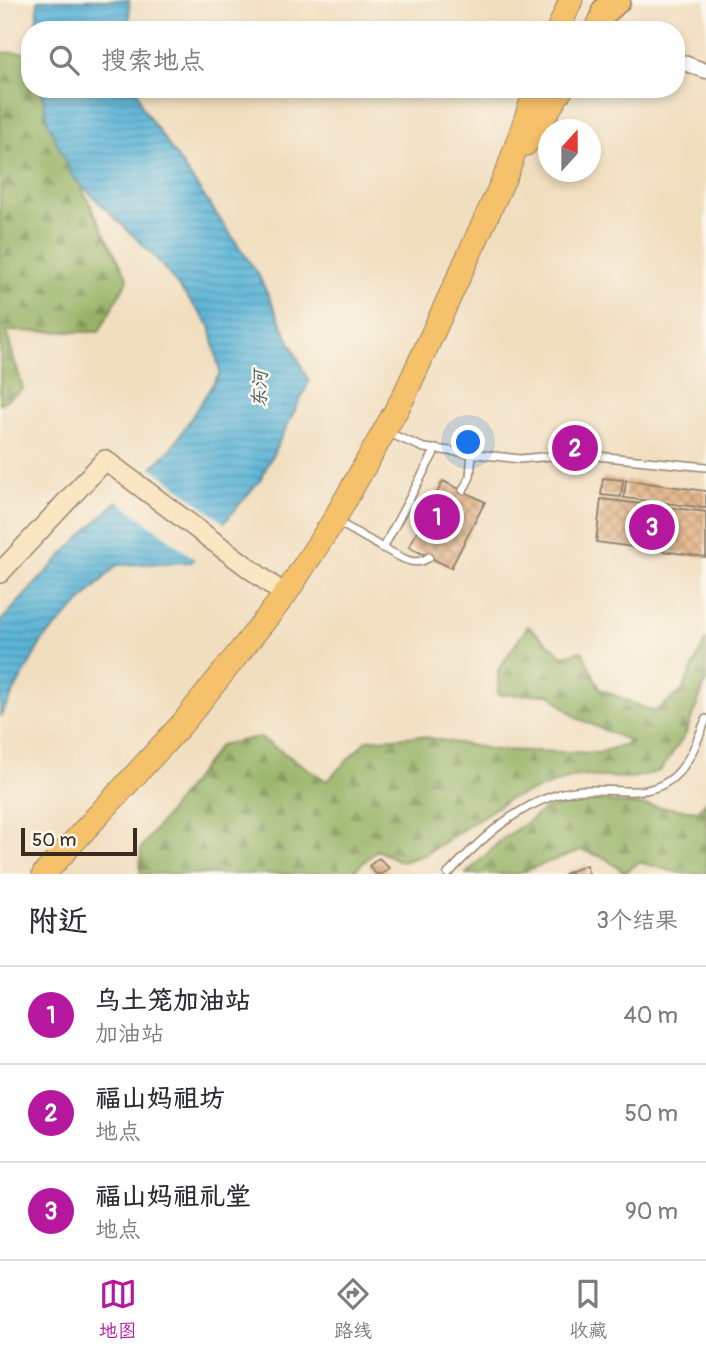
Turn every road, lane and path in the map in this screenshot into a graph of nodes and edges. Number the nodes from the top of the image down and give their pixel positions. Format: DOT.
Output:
graph roads {
  1 [pos="571,0"];
  2 [pos="562,21"];
  3 [pos="685,63"];
  4 [pos="706,71"];
  5 [pos="533,98"];
  6 [pos="556,98"];
  7 [pos="508,170"];
  8 [pos="386,431"];
  9 [pos="436,449"];
  10 [pos="472,453"];
  11 [pos="706,467"];
  12 [pos="463,490"];
  13 [pos="334,520"];
  14 [pos="383,548"];
  15 [pos="429,557"];
  16 [pos="0,573"];
  17 [pos="285,595"];
  18 [pos="706,719"];
  19 [pos="44,874"];
  20 [pos="448,874"];
  1 -- 2 [label="main road"];
  3 -- 4 [label="street"];
  5 -- 7 [label="main road"];
  6 -- 7 [label="main road"];
  7 -- 8 [label="main road"];
  8 -- 9 [label="lane"];
  8 -- 13 [label="main road"];
  9 -- 10 [label="lane"];
  9 -- 14 [label="lane"];
  10 -- 11 [label="lane"];
  10 -- 12 [label="lane"];
  13 -- 14 [label="lane"];
  13 -- 17 [label="main road"];
  14 -- 15 [label="lane"];
  16 -- 17 [label="street"];
  17 -- 19 [label="main road"];
  18 -- 20 [label="lane"];
}
